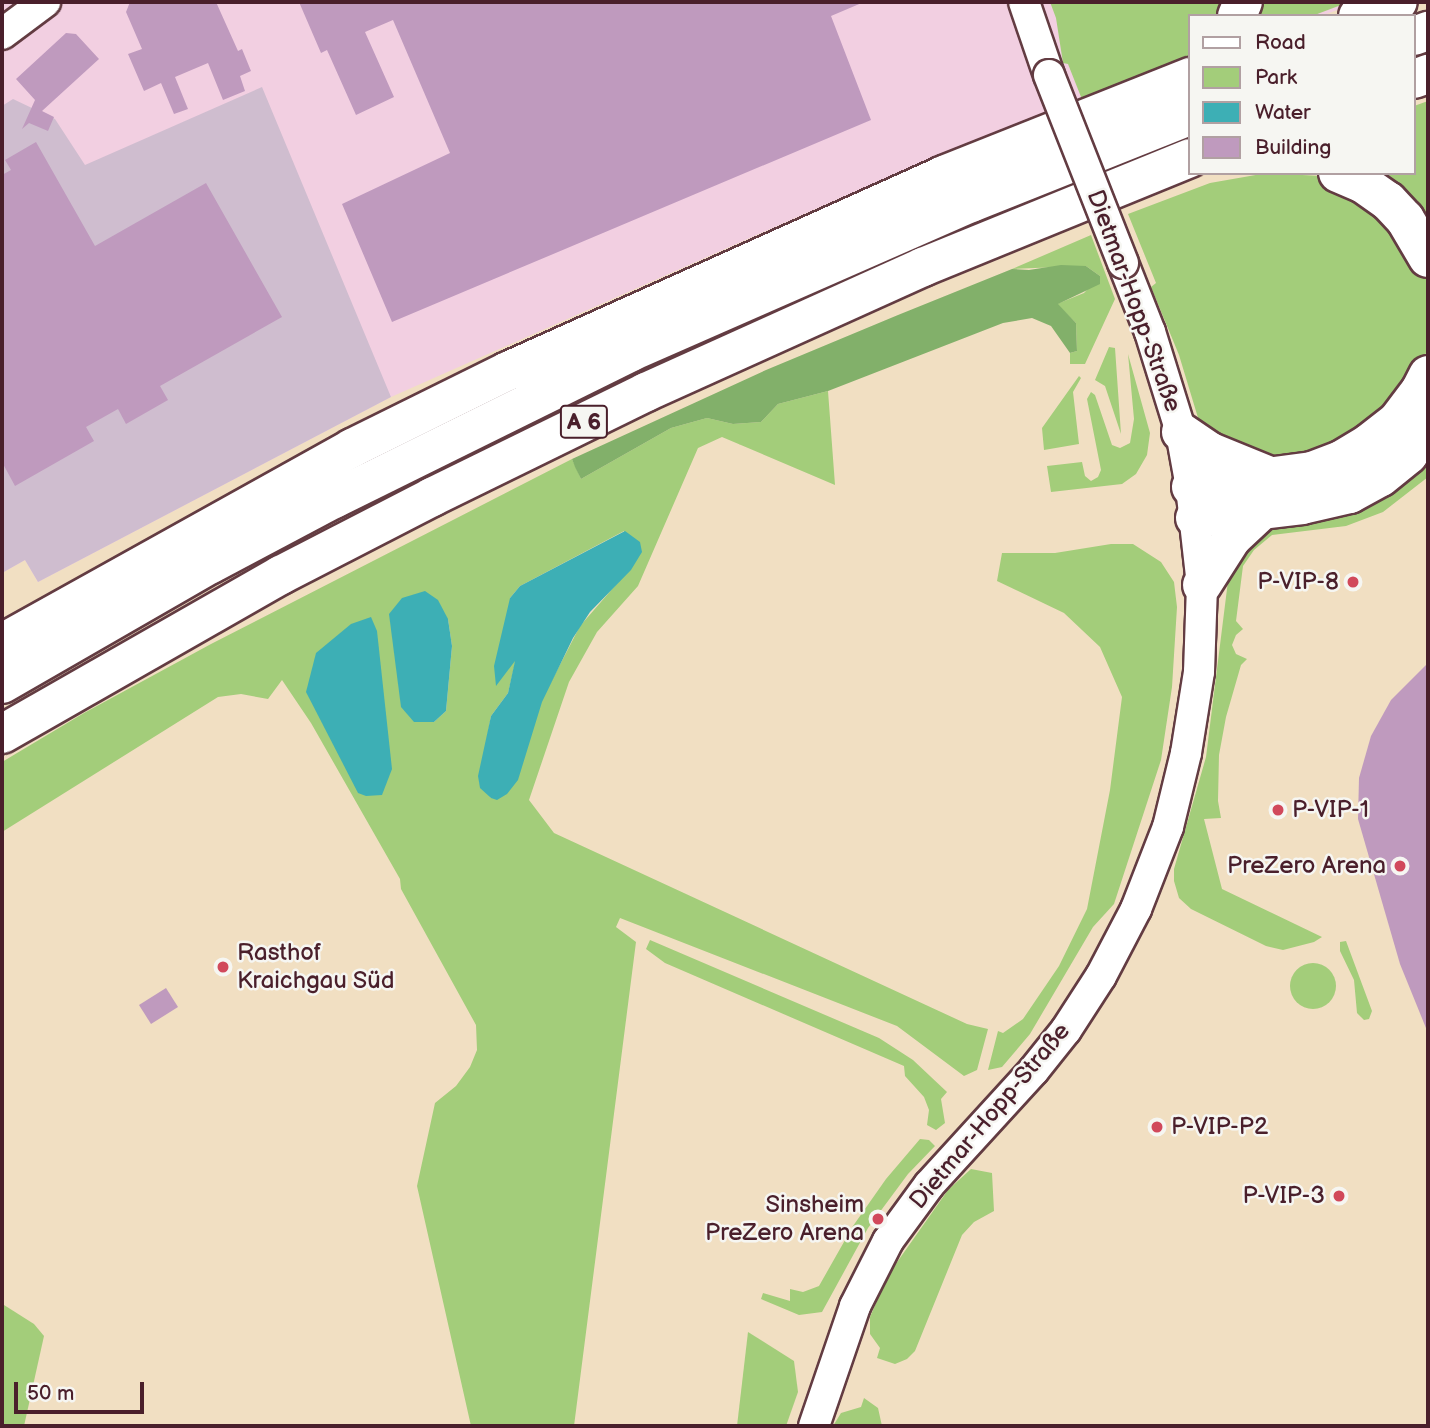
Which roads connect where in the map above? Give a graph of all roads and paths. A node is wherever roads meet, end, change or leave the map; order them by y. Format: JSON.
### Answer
{"nodes":[{"id":1,"x":46,"y":2,"type":"edge"},
{"id":2,"x":1024,"y":2,"type":"edge"},
{"id":3,"x":1398,"y":2,"type":"edge"},
{"id":4,"x":1364,"y":14,"type":"edge"},
{"id":5,"x":2,"y":34,"type":"edge"},
{"id":6,"x":1187,"y":86,"type":"edge"},
{"id":7,"x":1188,"y":159,"type":"edge"},
{"id":8,"x":1343,"y":175,"type":"edge"},
{"id":9,"x":1428,"y":258,"type":"edge"},
{"id":10,"x":1428,"y":375,"type":"edge"},
{"id":11,"x":1428,"y":428,"type":"edge"},
{"id":12,"x":1181,"y":432,"type":"junction"},
{"id":13,"x":1267,"y":493,"type":"junction"},
{"id":14,"x":1193,"y":502,"type":"junction"},
{"id":15,"x":187,"y":537,"type":"junction"},
{"id":16,"x":1202,"y":584,"type":"junction"},
{"id":17,"x":2,"y":624,"type":"edge"},
{"id":18,"x":2,"y":643,"type":"edge"},
{"id":19,"x":2,"y":684,"type":"edge"},
{"id":20,"x":2,"y":734,"type":"edge"},
{"id":21,"x":814,"y":1426,"type":"edge"}],
"edges":[{"from":1,"to":5,"type":"street"},
{"from":2,"to":12,"type":"street","name":"Dietmar-Hopp-Straße","bridge":true},
{"from":3,"to":4,"type":"highway"},
{"from":6,"to":15,"type":"highway"},
{"from":6,"to":19,"type":"highway","number":"A 6"},
{"from":7,"to":20,"type":"highway","number":"A 6"},
{"from":8,"to":9,"type":"highway"},
{"from":10,"to":13,"type":"highway"},
{"from":11,"to":13,"type":"highway"},
{"from":12,"to":13,"type":"highway"},
{"from":12,"to":14,"type":"street","name":"Dietmar-Hopp-Straße"},
{"from":13,"to":14,"type":"highway"},
{"from":13,"to":16,"type":"highway"},
{"from":14,"to":16,"type":"street","name":"Dietmar-Hopp-Straße"},
{"from":15,"to":17,"type":"highway"},
{"from":15,"to":18,"type":"highway"},
{"from":16,"to":21,"type":"street","name":"Dietmar-Hopp-Straße"}]}
